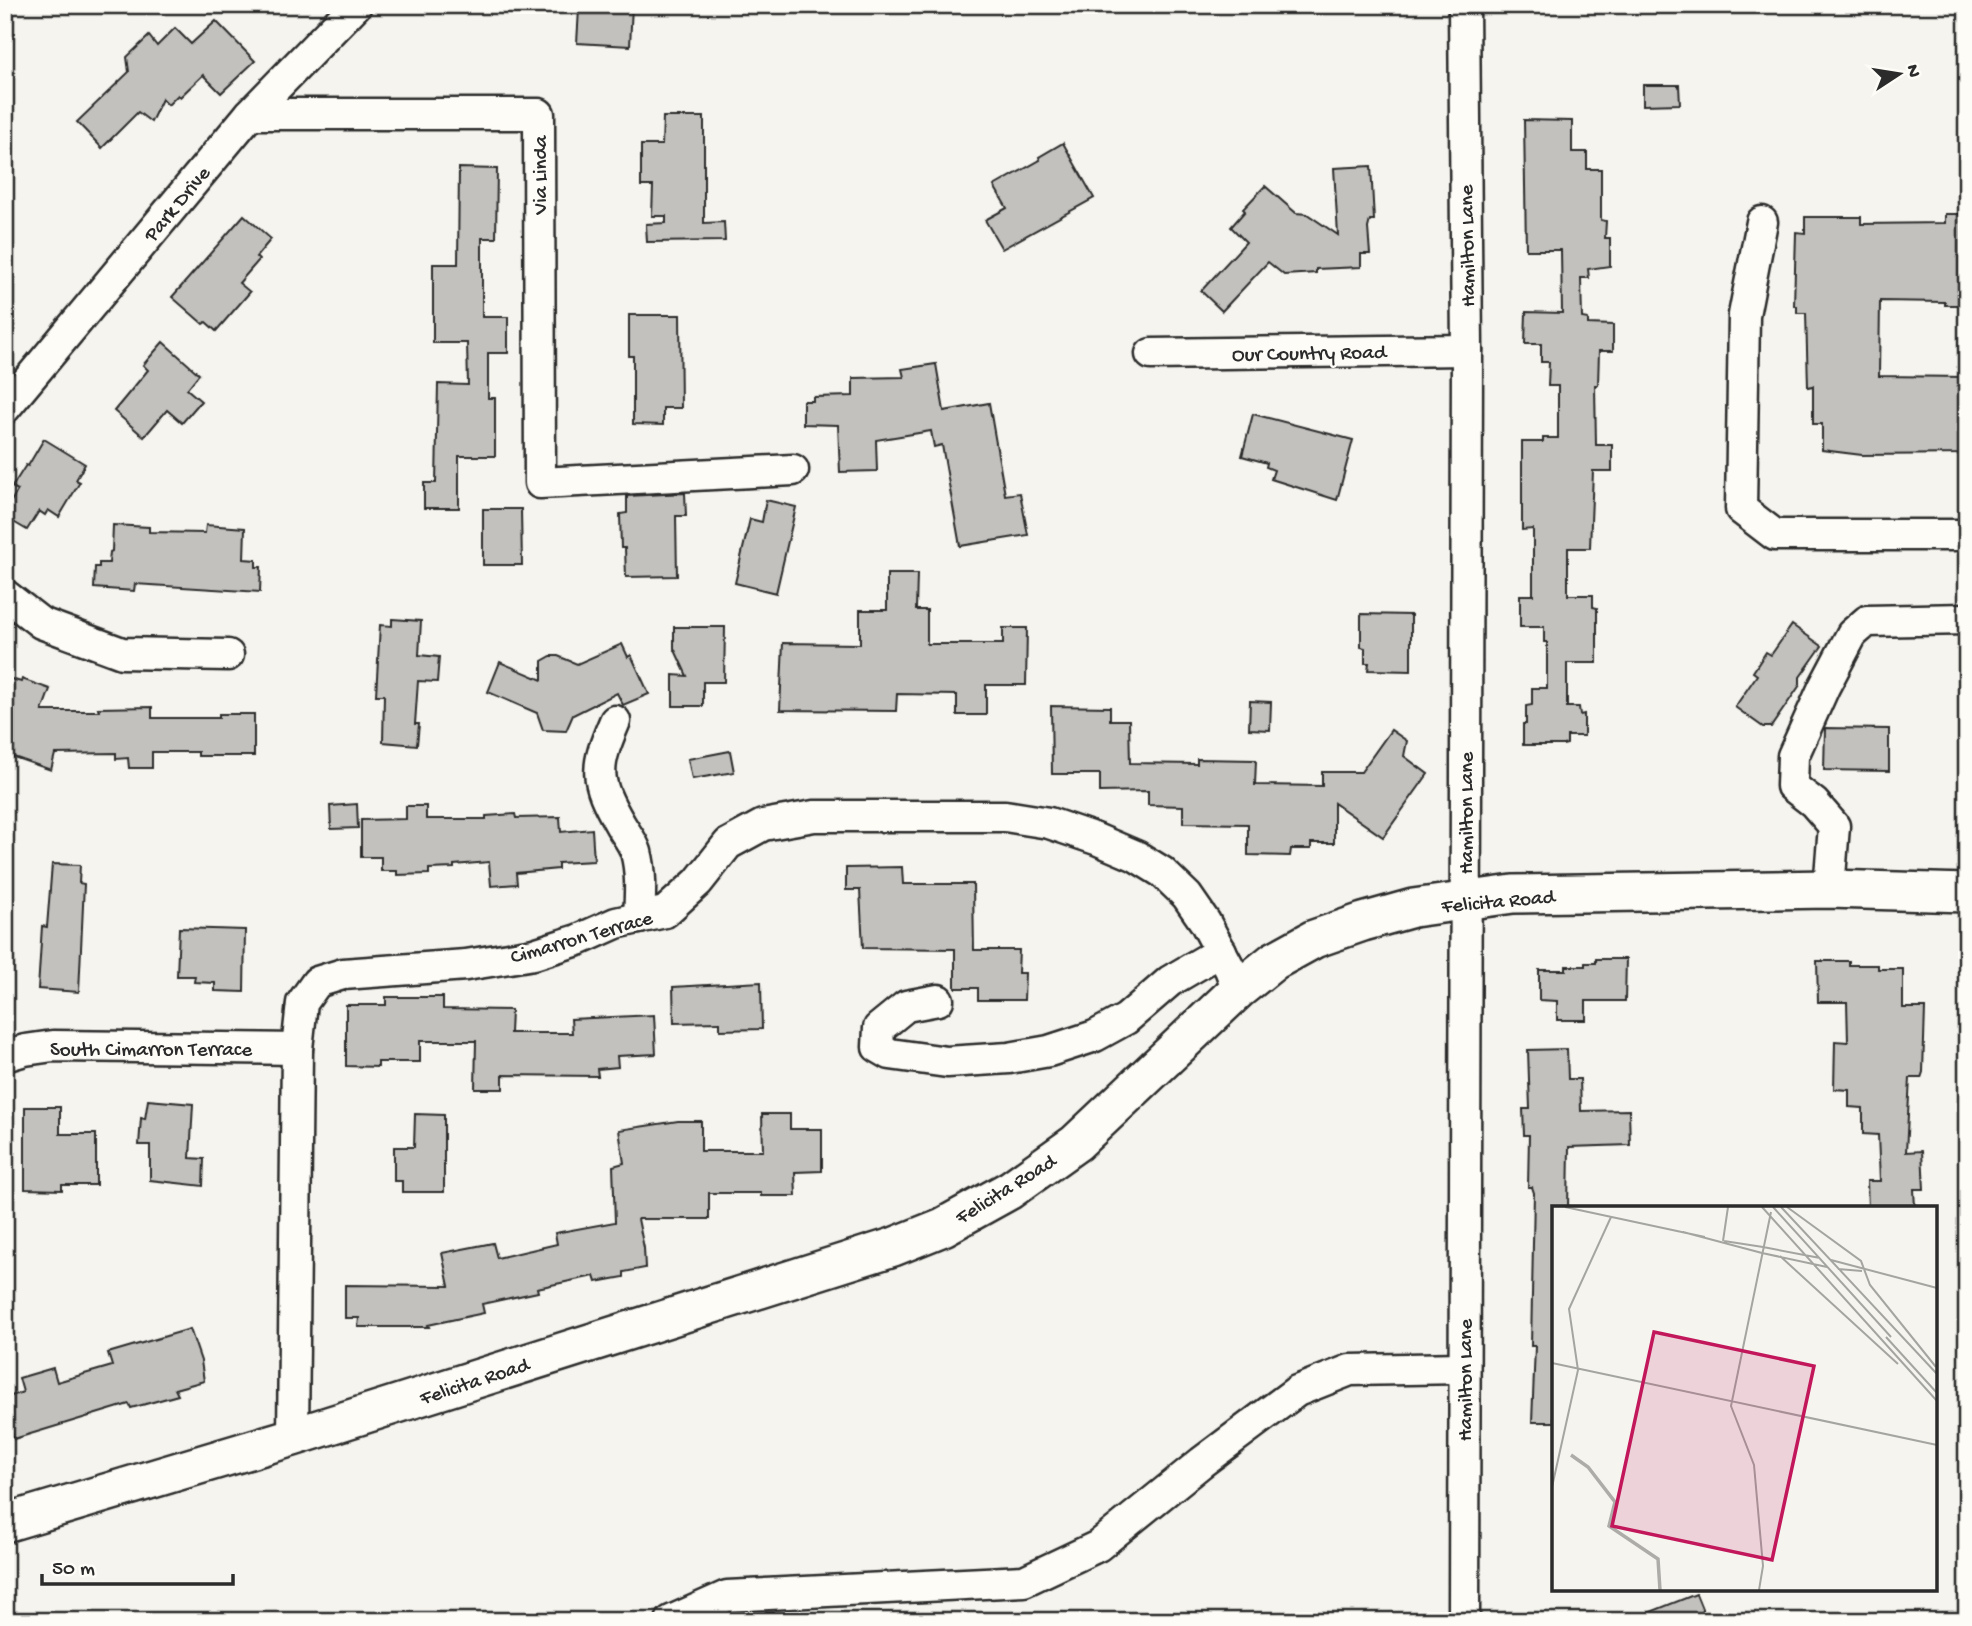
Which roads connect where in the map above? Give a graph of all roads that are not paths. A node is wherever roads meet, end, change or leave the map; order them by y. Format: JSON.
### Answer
{"nodes":[{"id":1,"x":356,"y":5,"type":"edge"},
{"id":2,"x":1464,"y":5,"type":"edge"},
{"id":3,"x":250,"y":114,"type":"junction"},
{"id":4,"x":1762,"y":222,"type":"dead end"},
{"id":5,"x":1467,"y":350,"type":"junction"},
{"id":6,"x":1151,"y":354,"type":"dead end"},
{"id":7,"x":5,"y":408,"type":"edge"},
{"id":8,"x":793,"y":470,"type":"dead end"},
{"id":9,"x":1967,"y":535,"type":"edge"},
{"id":10,"x":5,"y":594,"type":"edge"},
{"id":11,"x":1967,"y":620,"type":"edge"},
{"id":12,"x":228,"y":656,"type":"dead end"},
{"id":13,"x":615,"y":721,"type":"dead end"},
{"id":14,"x":1829,"y":889,"type":"junction"},
{"id":15,"x":1967,"y":893,"type":"edge"},
{"id":16,"x":1465,"y":900,"type":"junction"},
{"id":17,"x":639,"y":918,"type":"junction"},
{"id":18,"x":1220,"y":951,"type":"junction"},
{"id":19,"x":1238,"y":990,"type":"junction"},
{"id":20,"x":938,"y":1000,"type":"dead end"},
{"id":21,"x":297,"y":1049,"type":"junction"},
{"id":22,"x":5,"y":1056,"type":"edge"},
{"id":23,"x":1464,"y":1368,"type":"junction"},
{"id":24,"x":293,"y":1437,"type":"junction"},
{"id":25,"x":5,"y":1523,"type":"edge"},
{"id":26,"x":671,"y":1621,"type":"edge"},
{"id":27,"x":1464,"y":1621,"type":"edge"}],
"edges":[{"from":1,"to":3,"type":"street","name":"Park Drive"},
{"from":2,"to":5,"type":"street","name":"Hamilton Lane"},
{"from":3,"to":7,"type":"street","name":"Park Drive"},
{"from":3,"to":8,"type":"street","name":"Via Linda"},
{"from":4,"to":9,"type":"street"},
{"from":5,"to":6,"type":"street","name":"Our Country Road"},
{"from":5,"to":16,"type":"street","name":"Hamilton Lane"},
{"from":10,"to":12,"type":"street"},
{"from":11,"to":14,"type":"street"},
{"from":13,"to":17,"type":"street"},
{"from":14,"to":15,"type":"main road","name":"Felicita Road"},
{"from":14,"to":16,"type":"main road","name":"Felicita Road"},
{"from":16,"to":19,"type":"main road","name":"Felicita Road"},
{"from":16,"to":23,"type":"street","name":"Hamilton Lane"},
{"from":17,"to":18,"type":"street","name":"Cimarron Terrace"},
{"from":17,"to":21,"type":"street","name":"Cimarron Terrace"},
{"from":18,"to":19,"type":"street","name":"Cimarron Terrace"},
{"from":18,"to":20,"type":"street"},
{"from":19,"to":24,"type":"main road","name":"Felicita Road"},
{"from":21,"to":22,"type":"street","name":"South Cimarron Terrace"},
{"from":21,"to":24,"type":"street","name":"Cimarron Terrace"},
{"from":23,"to":26,"type":"street"},
{"from":23,"to":27,"type":"street","name":"Hamilton Lane"},
{"from":24,"to":25,"type":"main road","name":"Felicita Road"}]}
